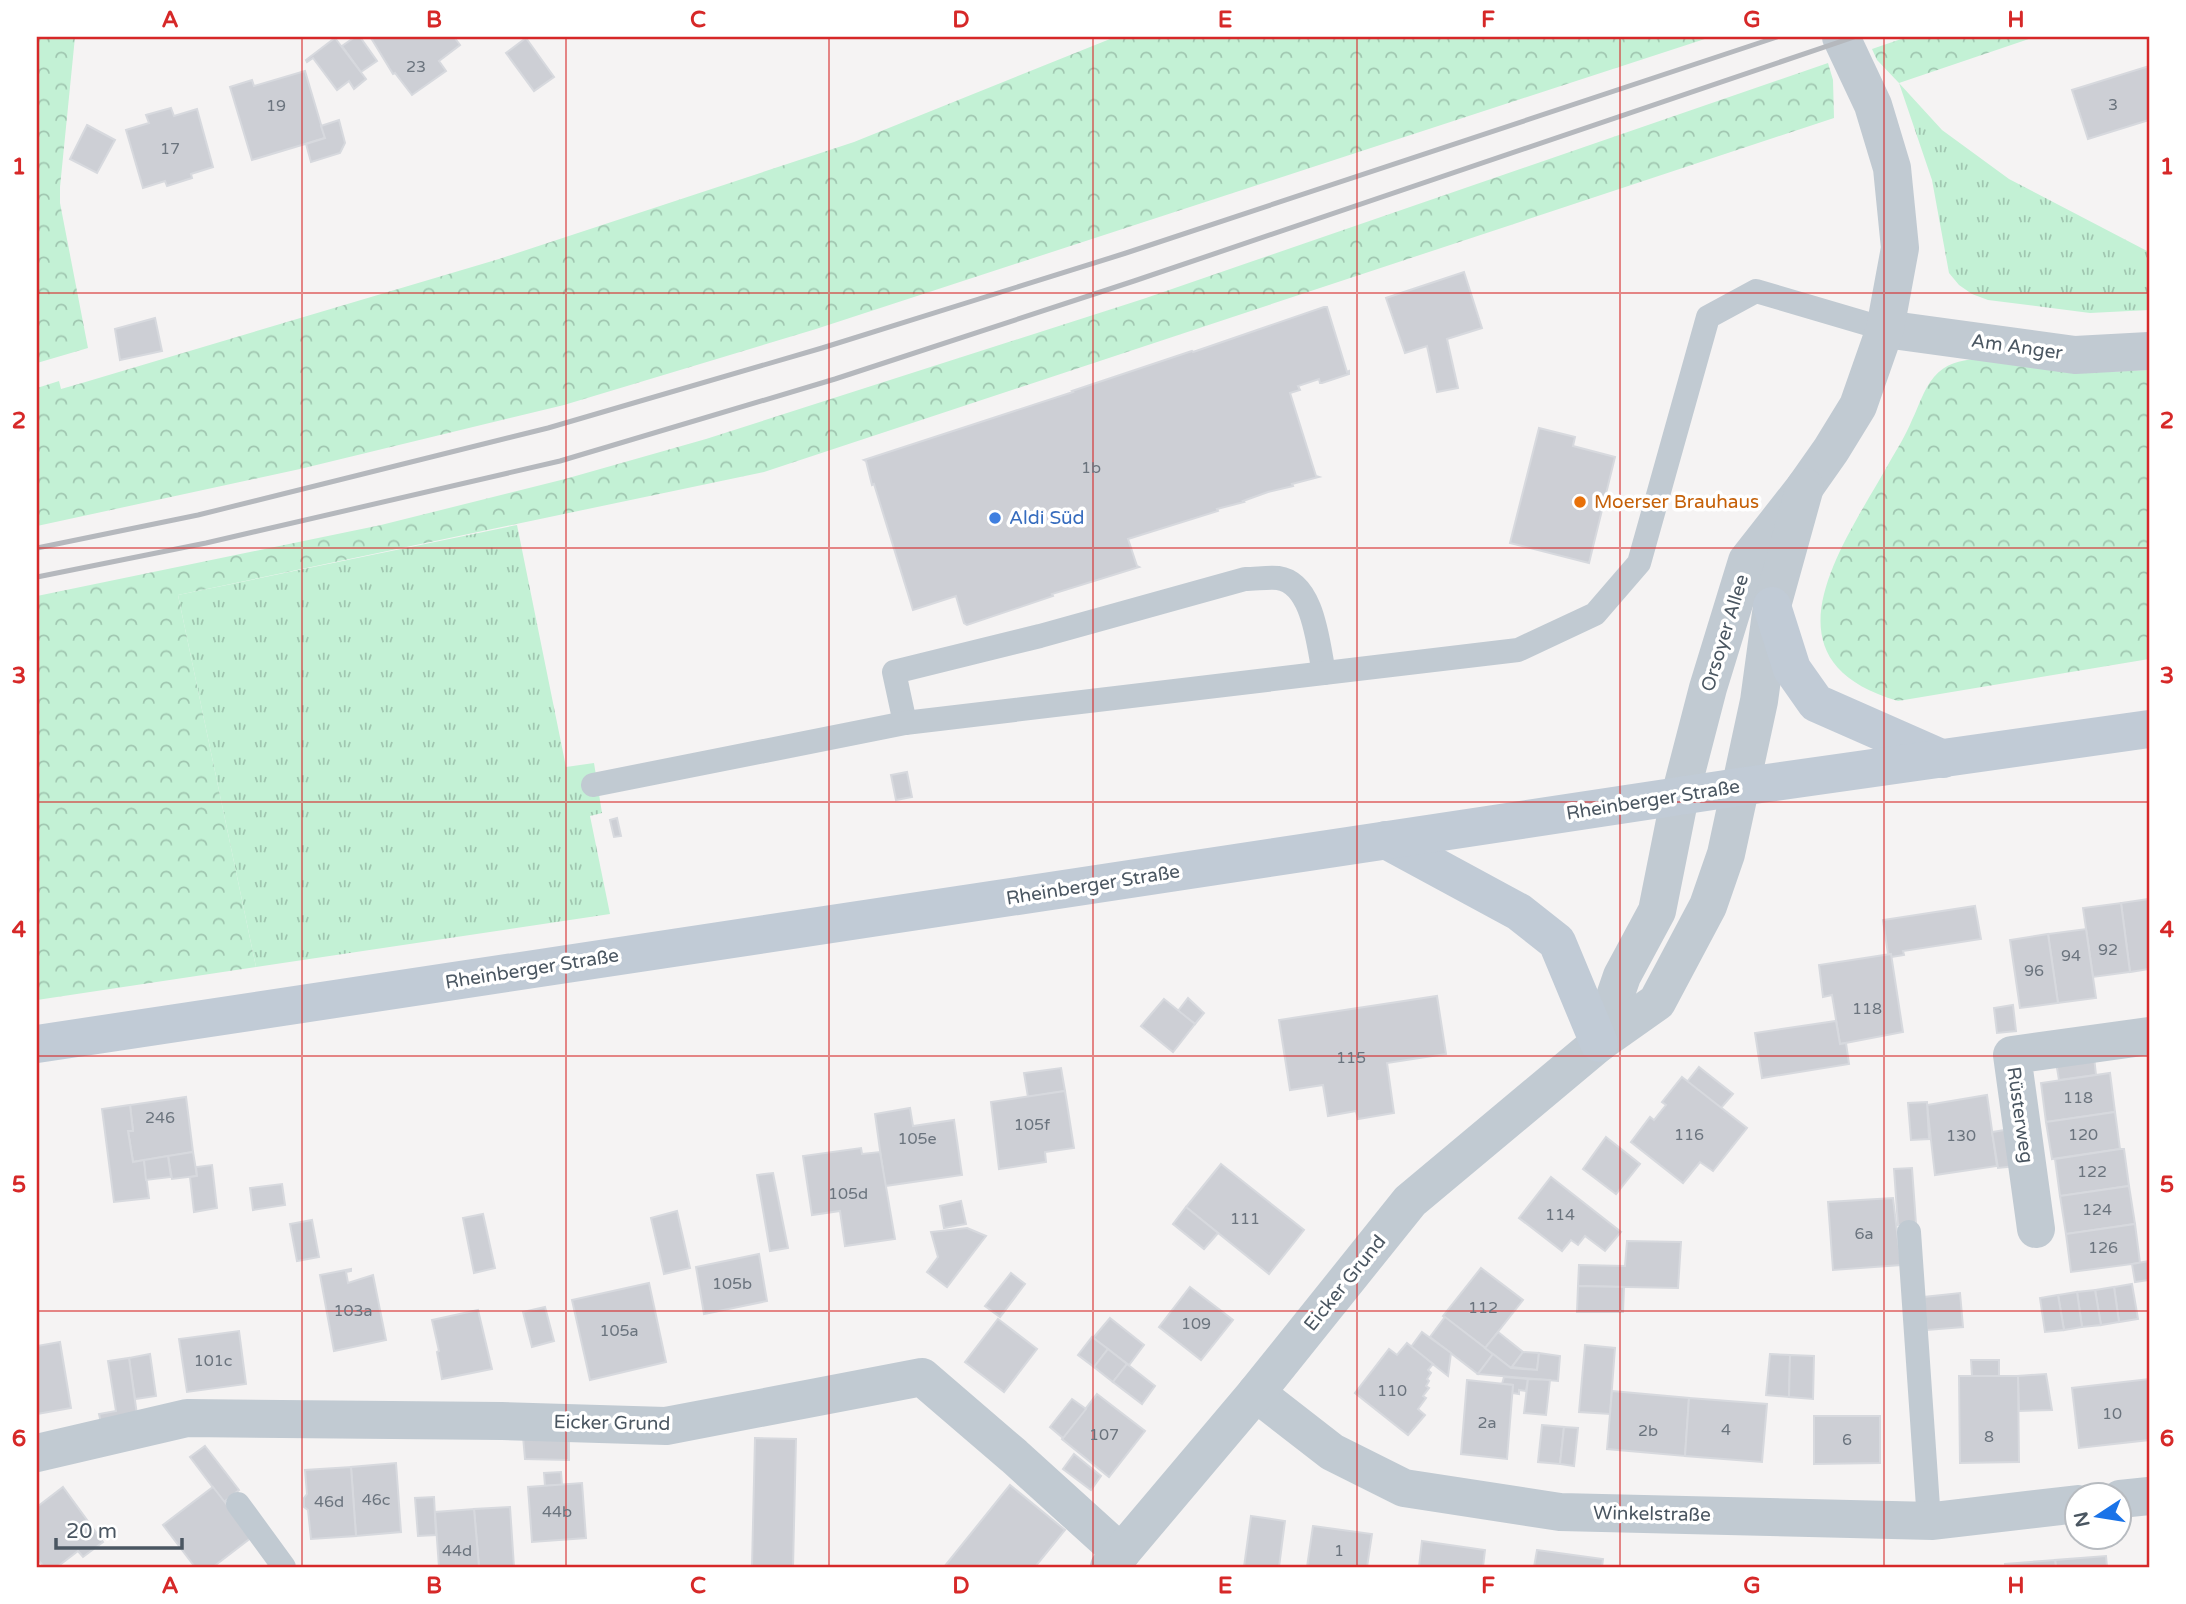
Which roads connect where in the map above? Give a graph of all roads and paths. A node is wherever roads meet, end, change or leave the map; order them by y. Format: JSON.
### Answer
{"nodes":[{"id":1,"x":1841,"y":37,"type":"edge"},
{"id":2,"x":1885,"y":329,"type":"junction"},
{"id":3,"x":2149,"y":351,"type":"edge"},
{"id":4,"x":1805,"y":487,"type":"junction"},
{"id":5,"x":1772,"y":606,"type":"junction"},
{"id":6,"x":1324,"y":673,"type":"junction"},
{"id":7,"x":905,"y":723,"type":"junction"},
{"id":8,"x":2149,"y":729,"type":"edge"},
{"id":9,"x":1943,"y":759,"type":"junction"},
{"id":10,"x":593,"y":785,"type":"dead end"},
{"id":11,"x":1739,"y":787,"type":"junction"},
{"id":12,"x":1680,"y":796,"type":"junction"},
{"id":13,"x":1386,"y":840,"type":"junction"},
{"id":14,"x":2149,"y":1036,"type":"edge"},
{"id":15,"x":1599,"y":1043,"type":"junction"},
{"id":16,"x":37,"y":1044,"type":"edge"},
{"id":17,"x":2036,"y":1229,"type":"dead end"},
{"id":18,"x":1909,"y":1232,"type":"dead end"},
{"id":19,"x":1256,"y":1393,"type":"junction"},
{"id":20,"x":37,"y":1453,"type":"edge"},
{"id":21,"x":239,"y":1504,"type":"dead end"},
{"id":22,"x":2064,"y":1505,"type":"edge"},
{"id":23,"x":1929,"y":1521,"type":"junction"},
{"id":24,"x":1115,"y":1560,"type":"edge"},
{"id":25,"x":281,"y":1566,"type":"edge"}],
"edges":[{"from":1,"to":2,"type":"street","name":"Orsoyer Allee"},
{"from":2,"to":3,"type":"street","name":"Am Anger"},
{"from":2,"to":4,"type":"street","name":"Orsoyer Allee"},
{"from":2,"to":6,"type":"lane"},
{"from":4,"to":5,"type":"street","name":"Orsoyer Allee"},
{"from":4,"to":12,"type":"street","name":"Orsoyer Allee"},
{"from":5,"to":9,"type":"main road"},
{"from":5,"to":11,"type":"street","name":"Orsoyer Allee"},
{"from":6,"to":7,"type":"lane"},
{"from":6,"to":7,"type":"lane"},
{"from":7,"to":10,"type":"lane"},
{"from":8,"to":9,"type":"main road","name":"Rheinberger Straße"},
{"from":9,"to":11,"type":"main road","name":"Rheinberger Straße"},
{"from":11,"to":12,"type":"main road","name":"Rheinberger Straße"},
{"from":11,"to":15,"type":"street","name":"Eicker Grund"},
{"from":12,"to":13,"type":"main road","name":"Rheinberger Straße"},
{"from":12,"to":15,"type":"street"},
{"from":13,"to":15,"type":"main road"},
{"from":13,"to":16,"type":"main road","name":"Rheinberger Straße"},
{"from":14,"to":17,"type":"street","name":"Rüsterweg"},
{"from":15,"to":19,"type":"street","name":"Eicker Grund"},
{"from":18,"to":23,"type":"lane"},
{"from":19,"to":23,"type":"street","name":"Winkelstraße"},
{"from":19,"to":24,"type":"street","name":"Eicker Grund"},
{"from":20,"to":24,"type":"street","name":"Eicker Grund"},
{"from":21,"to":25,"type":"lane"},
{"from":22,"to":23,"type":"street","name":"Winkelstraße"}]}
